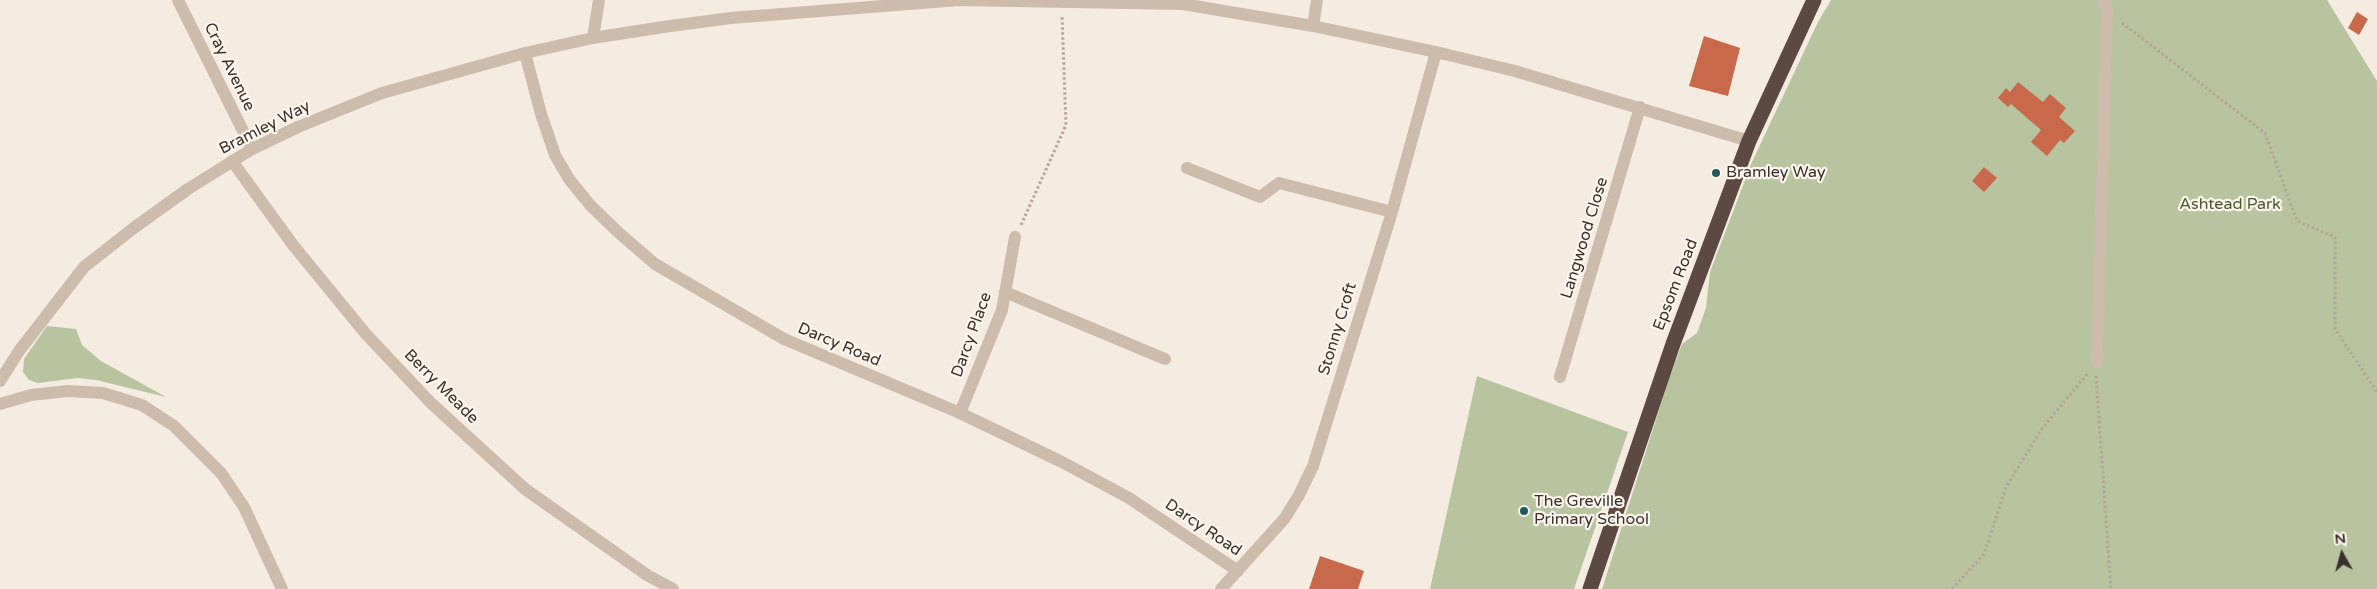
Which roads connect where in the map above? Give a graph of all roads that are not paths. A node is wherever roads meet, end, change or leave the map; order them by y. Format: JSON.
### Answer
{"nodes":[{"id":1,"x":178,"y":0,"type":"edge"},
{"id":2,"x":599,"y":0,"type":"edge"},
{"id":3,"x":1062,"y":0,"type":"edge"},
{"id":4,"x":1317,"y":0,"type":"edge"},
{"id":5,"x":1814,"y":0,"type":"edge"},
{"id":6,"x":875,"y":4,"type":"edge"},
{"id":7,"x":2106,"y":6,"type":"edge"},
{"id":8,"x":1313,"y":26,"type":"junction"},
{"id":9,"x":593,"y":38,"type":"junction"},
{"id":10,"x":1436,"y":52,"type":"junction"},
{"id":11,"x":525,"y":53,"type":"junction"},
{"id":12,"x":1640,"y":107,"type":"junction"},
{"id":13,"x":1749,"y":141,"type":"junction"},
{"id":14,"x":252,"y":149,"type":"junction"},
{"id":15,"x":232,"y":161,"type":"junction"},
{"id":16,"x":1187,"y":168,"type":"dead end"},
{"id":17,"x":1392,"y":212,"type":"junction"},
{"id":18,"x":1015,"y":238,"type":"road end"},
{"id":19,"x":1005,"y":292,"type":"junction"},
{"id":20,"x":1165,"y":359,"type":"dead end"},
{"id":21,"x":2096,"y":363,"type":"road end"},
{"id":22,"x":1560,"y":377,"type":"dead end"},
{"id":23,"x":0,"y":381,"type":"edge"},
{"id":24,"x":0,"y":404,"type":"edge"},
{"id":25,"x":960,"y":413,"type":"junction"},
{"id":26,"x":1238,"y":571,"type":"junction"},
{"id":27,"x":282,"y":589,"type":"edge"},
{"id":28,"x":673,"y":589,"type":"edge"},
{"id":29,"x":1221,"y":589,"type":"edge"},
{"id":30,"x":1590,"y":589,"type":"edge"}],
"edges":[{"from":1,"to":14,"type":"street","name":"Cray Avenue"},
{"from":2,"to":9,"type":"street"},
{"from":3,"to":6,"type":"street","name":"Bramley Way"},
{"from":3,"to":8,"type":"street","name":"Bramley Way"},
{"from":4,"to":8,"type":"street"},
{"from":5,"to":13,"type":"highway","name":"Epsom Road"},
{"from":6,"to":9,"type":"street","name":"Bramley Way"},
{"from":7,"to":21,"type":"street"},
{"from":8,"to":10,"type":"street","name":"Bramley Way"},
{"from":9,"to":11,"type":"street","name":"Bramley Way"},
{"from":10,"to":12,"type":"street","name":"Bramley Way"},
{"from":10,"to":17,"type":"street","name":"Stonny Croft"},
{"from":11,"to":14,"type":"street","name":"Bramley Way"},
{"from":11,"to":25,"type":"street","name":"Darcy Road"},
{"from":12,"to":13,"type":"street","name":"Bramley Way"},
{"from":12,"to":22,"type":"street","name":"Langwood Close"},
{"from":13,"to":30,"type":"highway","name":"Epsom Road"},
{"from":14,"to":15,"type":"street","name":"Bramley Way"},
{"from":15,"to":23,"type":"street","name":"Bramley Way"},
{"from":15,"to":28,"type":"street","name":"Berry Meade"},
{"from":16,"to":17,"type":"street"},
{"from":17,"to":26,"type":"street","name":"Stonny Croft"},
{"from":18,"to":19,"type":"street","name":"Darcy Place"},
{"from":19,"to":20,"type":"street"},
{"from":19,"to":25,"type":"street","name":"Darcy Place"},
{"from":24,"to":27,"type":"street"},
{"from":25,"to":26,"type":"street","name":"Darcy Road"},
{"from":26,"to":29,"type":"street","name":"Stonny Croft"}]}
